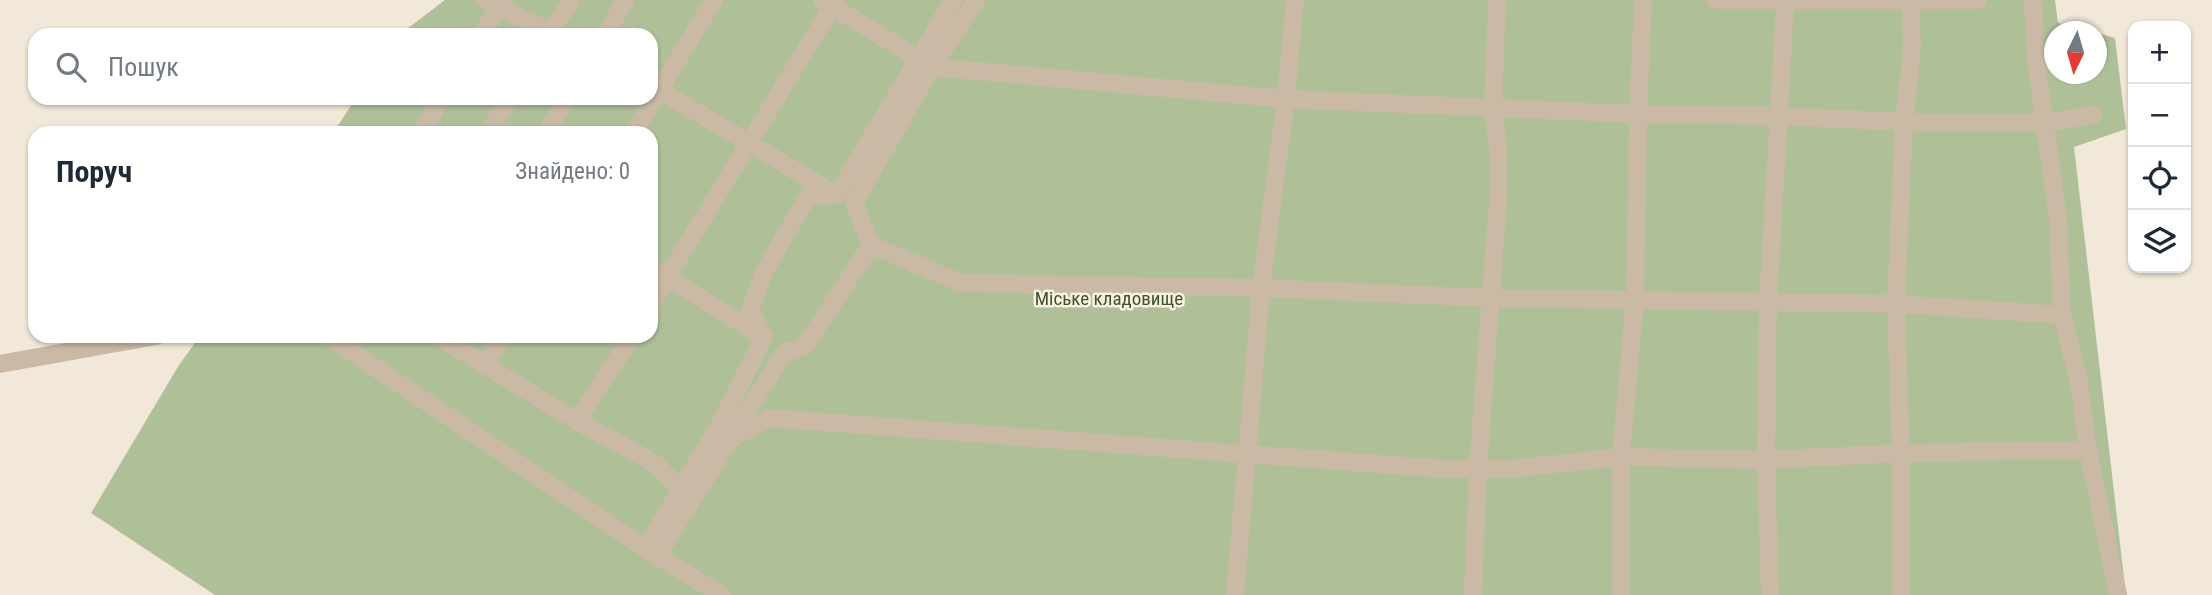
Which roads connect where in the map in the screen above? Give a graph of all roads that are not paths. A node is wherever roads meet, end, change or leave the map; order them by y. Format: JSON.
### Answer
{"nodes":[{"id":1,"x":570,"y":0,"type":"edge"},
{"id":2,"x":625,"y":0,"type":"edge"},
{"id":3,"x":714,"y":0,"type":"edge"},
{"id":4,"x":953,"y":0,"type":"edge"},
{"id":5,"x":976,"y":0,"type":"edge"},
{"id":6,"x":1295,"y":0,"type":"edge"},
{"id":7,"x":1497,"y":0,"type":"edge"},
{"id":8,"x":1643,"y":0,"type":"edge"},
{"id":9,"x":1716,"y":0,"type":"edge"},
{"id":10,"x":1782,"y":0,"type":"edge"},
{"id":11,"x":1978,"y":0,"type":"edge"},
{"id":12,"x":2033,"y":0,"type":"edge"},
{"id":13,"x":1911,"y":1,"type":"edge"},
{"id":14,"x":830,"y":2,"type":"edge"},
{"id":15,"x":495,"y":3,"type":"edge"},
{"id":16,"x":484,"y":28,"type":"edge"},
{"id":17,"x":544,"y":28,"type":"edge"},
{"id":18,"x":556,"y":28,"type":"edge"},
{"id":19,"x":610,"y":28,"type":"edge"},
{"id":20,"x":917,"y":56,"type":"junction"},
{"id":21,"x":932,"y":67,"type":"junction"},
{"id":22,"x":658,"y":83,"type":"edge"},
{"id":23,"x":658,"y":89,"type":"edge"},
{"id":24,"x":1286,"y":99,"type":"junction"},
{"id":25,"x":438,"y":105,"type":"edge"},
{"id":26,"x":506,"y":105,"type":"edge"},
{"id":27,"x":564,"y":105,"type":"edge"},
{"id":28,"x":646,"y":105,"type":"edge"},
{"id":29,"x":1493,"y":108,"type":"junction"},
{"id":30,"x":1638,"y":114,"type":"junction"},
{"id":31,"x":2093,"y":115,"type":"dead end"},
{"id":32,"x":1778,"y":117,"type":"junction"},
{"id":33,"x":1903,"y":122,"type":"junction"},
{"id":34,"x":2046,"y":123,"type":"junction"},
{"id":35,"x":425,"y":126,"type":"edge"},
{"id":36,"x":492,"y":126,"type":"edge"},
{"id":37,"x":551,"y":126,"type":"edge"},
{"id":38,"x":636,"y":126,"type":"edge"},
{"id":39,"x":749,"y":143,"type":"junction"},
{"id":40,"x":836,"y":195,"type":"junction"},
{"id":41,"x":854,"y":203,"type":"junction"},
{"id":42,"x":870,"y":245,"type":"junction"},
{"id":43,"x":658,"y":271,"type":"edge"},
{"id":44,"x":668,"y":276,"type":"junction"},
{"id":45,"x":1261,"y":288,"type":"junction"},
{"id":46,"x":658,"y":292,"type":"edge"},
{"id":47,"x":1491,"y":298,"type":"junction"},
{"id":48,"x":1635,"y":300,"type":"junction"},
{"id":49,"x":1768,"y":302,"type":"junction"},
{"id":50,"x":1896,"y":304,"type":"junction"},
{"id":51,"x":2062,"y":315,"type":"junction"},
{"id":52,"x":764,"y":337,"type":"junction"},
{"id":53,"x":117,"y":343,"type":"edge"},
{"id":54,"x":338,"y":343,"type":"edge"},
{"id":55,"x":448,"y":343,"type":"edge"},
{"id":56,"x":499,"y":343,"type":"edge"},
{"id":57,"x":623,"y":343,"type":"edge"},
{"id":58,"x":784,"y":353,"type":"junction"},
{"id":59,"x":0,"y":364,"type":"edge"},
{"id":60,"x":484,"y":366,"type":"junction"},
{"id":61,"x":577,"y":421,"type":"junction"},
{"id":62,"x":724,"y":433,"type":"junction"},
{"id":63,"x":2088,"y":450,"type":"junction"},
{"id":64,"x":1248,"y":453,"type":"junction"},
{"id":65,"x":1901,"y":453,"type":"junction"},
{"id":66,"x":1621,"y":457,"type":"junction"},
{"id":67,"x":1766,"y":460,"type":"junction"},
{"id":68,"x":1478,"y":468,"type":"junction"},
{"id":69,"x":681,"y":490,"type":"junction"},
{"id":70,"x":651,"y":552,"type":"junction"},
{"id":71,"x":722,"y":595,"type":"edge"},
{"id":72,"x":1235,"y":595,"type":"edge"},
{"id":73,"x":1473,"y":595,"type":"edge"},
{"id":74,"x":1621,"y":595,"type":"edge"},
{"id":75,"x":1770,"y":595,"type":"edge"},
{"id":76,"x":1900,"y":595,"type":"edge"},
{"id":77,"x":2118,"y":595,"type":"edge"}],
"edges":[{"from":1,"to":18,"type":"street"},
{"from":2,"to":19,"type":"street"},
{"from":3,"to":22,"type":"street"},
{"from":4,"to":20,"type":"street"},
{"from":5,"to":21,"type":"street"},
{"from":6,"to":24,"type":"street"},
{"from":7,"to":29,"type":"street"},
{"from":8,"to":30,"type":"street"},
{"from":9,"to":10,"type":"street"},
{"from":10,"to":13,"type":"street"},
{"from":10,"to":32,"type":"street"},
{"from":11,"to":13,"type":"street"},
{"from":12,"to":34,"type":"street"},
{"from":13,"to":33,"type":"street"},
{"from":14,"to":20,"type":"street"},
{"from":14,"to":39,"type":"street"},
{"from":15,"to":16,"type":"street"},
{"from":15,"to":17,"type":"street"},
{"from":20,"to":21,"type":"street"},
{"from":20,"to":40,"type":"street"},
{"from":21,"to":24,"type":"street"},
{"from":21,"to":41,"type":"street"},
{"from":23,"to":39,"type":"street"},
{"from":24,"to":29,"type":"street"},
{"from":24,"to":45,"type":"street"},
{"from":25,"to":35,"type":"street"},
{"from":26,"to":36,"type":"street"},
{"from":27,"to":37,"type":"street"},
{"from":28,"to":38,"type":"street"},
{"from":29,"to":30,"type":"street"},
{"from":29,"to":47,"type":"street"},
{"from":30,"to":32,"type":"street"},
{"from":30,"to":48,"type":"street"},
{"from":31,"to":34,"type":"street"},
{"from":32,"to":33,"type":"street"},
{"from":32,"to":49,"type":"street"},
{"from":33,"to":34,"type":"street"},
{"from":33,"to":50,"type":"street"},
{"from":34,"to":51,"type":"street"},
{"from":39,"to":40,"type":"street"},
{"from":39,"to":44,"type":"street"},
{"from":40,"to":41,"type":"street"},
{"from":40,"to":52,"type":"street"},
{"from":41,"to":42,"type":"street"},
{"from":42,"to":45,"type":"street"},
{"from":42,"to":58,"type":"street"},
{"from":43,"to":44,"type":"street"},
{"from":44,"to":46,"type":"street"},
{"from":44,"to":52,"type":"street"},
{"from":45,"to":47,"type":"street"},
{"from":45,"to":64,"type":"street"},
{"from":47,"to":48,"type":"street"},
{"from":47,"to":68,"type":"street"},
{"from":48,"to":49,"type":"street"},
{"from":48,"to":66,"type":"street"},
{"from":49,"to":50,"type":"street"},
{"from":49,"to":67,"type":"street"},
{"from":50,"to":51,"type":"street"},
{"from":50,"to":65,"type":"street"},
{"from":51,"to":63,"type":"street"},
{"from":52,"to":58,"type":"street"},
{"from":52,"to":62,"type":"street"},
{"from":53,"to":59,"type":"street"},
{"from":54,"to":70,"type":"street"},
{"from":55,"to":60,"type":"street"},
{"from":56,"to":60,"type":"street"},
{"from":57,"to":61,"type":"street"},
{"from":58,"to":62,"type":"street"},
{"from":60,"to":61,"type":"street"},
{"from":61,"to":69,"type":"street"},
{"from":62,"to":64,"type":"street"},
{"from":62,"to":69,"type":"street"},
{"from":62,"to":70,"type":"street"},
{"from":63,"to":65,"type":"street"},
{"from":63,"to":77,"type":"street"},
{"from":64,"to":68,"type":"street"},
{"from":64,"to":72,"type":"street"},
{"from":65,"to":67,"type":"street"},
{"from":65,"to":76,"type":"street"},
{"from":66,"to":67,"type":"street"},
{"from":66,"to":68,"type":"street"},
{"from":66,"to":74,"type":"street"},
{"from":67,"to":75,"type":"street"},
{"from":68,"to":73,"type":"street"},
{"from":69,"to":70,"type":"street"},
{"from":70,"to":71,"type":"street"}]}
